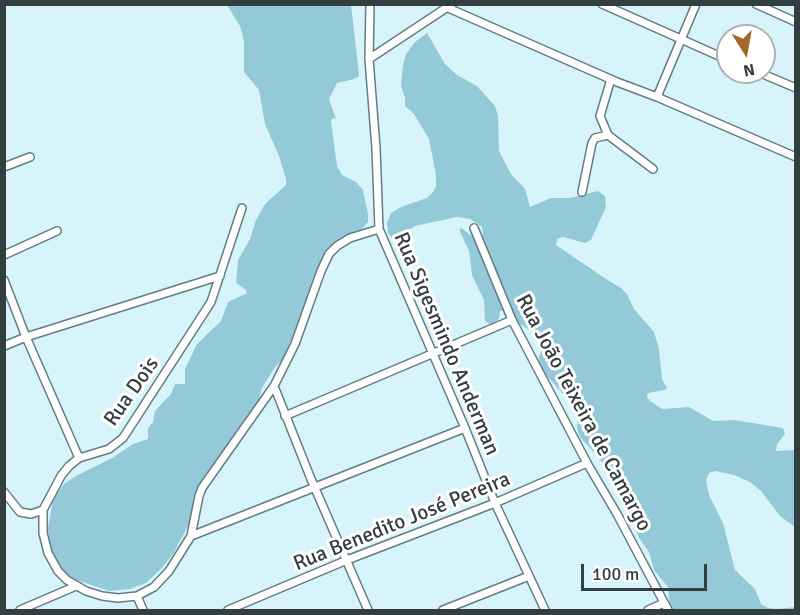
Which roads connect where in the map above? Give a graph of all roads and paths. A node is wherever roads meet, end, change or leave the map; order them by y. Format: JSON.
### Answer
{"nodes":[{"id":1,"x":370,"y":4,"type":"edge"},
{"id":2,"x":602,"y":4,"type":"edge"},
{"id":3,"x":696,"y":4,"type":"edge"},
{"id":4,"x":756,"y":4,"type":"edge"},
{"id":5,"x":449,"y":6,"type":"edge"},
{"id":6,"x":795,"y":22,"type":"edge"},
{"id":7,"x":681,"y":40,"type":"junction"},
{"id":8,"x":716,"y":55,"type":"edge"},
{"id":9,"x":369,"y":59,"type":"junction"},
{"id":10,"x":611,"y":80,"type":"junction"},
{"id":11,"x":776,"y":80,"type":"edge"},
{"id":12,"x":795,"y":88,"type":"edge"},
{"id":13,"x":657,"y":97,"type":"junction"},
{"id":14,"x":608,"y":135,"type":"junction"},
{"id":15,"x":30,"y":157,"type":"dead end"},
{"id":16,"x":795,"y":157,"type":"edge"},
{"id":17,"x":4,"y":167,"type":"edge"},
{"id":18,"x":653,"y":169,"type":"dead end"},
{"id":19,"x":582,"y":192,"type":"dead end"},
{"id":20,"x":242,"y":208,"type":"dead end"},
{"id":21,"x":474,"y":228,"type":"dead end"},
{"id":22,"x":379,"y":230,"type":"junction"},
{"id":23,"x":57,"y":231,"type":"dead end"},
{"id":24,"x":4,"y":255,"type":"edge"},
{"id":25,"x":220,"y":276,"type":"junction"},
{"id":26,"x":4,"y":280,"type":"edge"},
{"id":27,"x":512,"y":320,"type":"junction"},
{"id":28,"x":26,"y":337,"type":"junction"},
{"id":29,"x":4,"y":346,"type":"edge"},
{"id":30,"x":434,"y":353,"type":"junction"},
{"id":31,"x":273,"y":386,"type":"junction"},
{"id":32,"x":285,"y":416,"type":"junction"},
{"id":33,"x":465,"y":428,"type":"junction"},
{"id":34,"x":79,"y":458,"type":"junction"},
{"id":35,"x":587,"y":463,"type":"junction"},
{"id":36,"x":315,"y":487,"type":"junction"},
{"id":37,"x":4,"y":492,"type":"edge"},
{"id":38,"x":495,"y":503,"type":"junction"},
{"id":39,"x":43,"y":510,"type":"junction"},
{"id":40,"x":191,"y":536,"type":"junction"},
{"id":41,"x":347,"y":560,"type":"junction"},
{"id":42,"x":530,"y":576,"type":"junction"},
{"id":43,"x":76,"y":586,"type":"junction"},
{"id":44,"x":137,"y":596,"type":"junction"},
{"id":45,"x":664,"y":603,"type":"junction"},
{"id":46,"x":20,"y":610,"type":"edge"},
{"id":47,"x":143,"y":610,"type":"edge"},
{"id":48,"x":228,"y":610,"type":"edge"},
{"id":49,"x":368,"y":610,"type":"edge"},
{"id":50,"x":443,"y":610,"type":"edge"},
{"id":51,"x":545,"y":610,"type":"edge"},
{"id":52,"x":648,"y":610,"type":"edge"},
{"id":53,"x":668,"y":610,"type":"edge"}],
"edges":[{"from":1,"to":9,"type":"street","name":"Rua Sigesmindo Anderman"},
{"from":2,"to":7,"type":"street"},
{"from":3,"to":7,"type":"street"},
{"from":4,"to":6,"type":"street"},
{"from":5,"to":9,"type":"street"},
{"from":5,"to":10,"type":"street"},
{"from":7,"to":8,"type":"street"},
{"from":7,"to":13,"type":"street"},
{"from":9,"to":22,"type":"street","name":"Rua Sigesmindo Anderman"},
{"from":10,"to":13,"type":"street"},
{"from":10,"to":14,"type":"street"},
{"from":11,"to":12,"type":"street"},
{"from":13,"to":16,"type":"street"},
{"from":14,"to":18,"type":"street"},
{"from":14,"to":19,"type":"street"},
{"from":15,"to":17,"type":"street"},
{"from":20,"to":25,"type":"street","name":"Rua Dois"},
{"from":21,"to":27,"type":"street","name":"Rua João Teixeira de Camargo"},
{"from":22,"to":30,"type":"street","name":"Rua Sigesmindo Anderman"},
{"from":22,"to":31,"type":"street"},
{"from":23,"to":24,"type":"street"},
{"from":25,"to":28,"type":"street"},
{"from":25,"to":34,"type":"street","name":"Rua Dois"},
{"from":26,"to":28,"type":"street"},
{"from":27,"to":30,"type":"street"},
{"from":27,"to":35,"type":"street","name":"Rua João Teixeira de Camargo"},
{"from":28,"to":29,"type":"street"},
{"from":28,"to":34,"type":"street"},
{"from":30,"to":32,"type":"street"},
{"from":30,"to":33,"type":"street","name":"Rua Sigesmindo Anderman"},
{"from":31,"to":32,"type":"street"},
{"from":31,"to":40,"type":"street"},
{"from":32,"to":36,"type":"street"},
{"from":33,"to":36,"type":"street"},
{"from":33,"to":38,"type":"street","name":"Rua Sigesmindo Anderman"},
{"from":34,"to":39,"type":"street","name":"Rua Dois"},
{"from":35,"to":38,"type":"street","name":"Rua Benedito José Pereira"},
{"from":35,"to":45,"type":"street","name":"Rua João Teixeira de Camargo"},
{"from":36,"to":40,"type":"street"},
{"from":36,"to":41,"type":"street"},
{"from":37,"to":39,"type":"street"},
{"from":38,"to":41,"type":"street","name":"Rua Benedito José Pereira"},
{"from":38,"to":42,"type":"street","name":"Rua Sigesmindo Anderman"},
{"from":39,"to":43,"type":"street","name":"Rua Dois"},
{"from":40,"to":44,"type":"street"},
{"from":41,"to":48,"type":"street","name":"Rua Benedito José Pereira"},
{"from":41,"to":49,"type":"street"},
{"from":42,"to":50,"type":"street"},
{"from":42,"to":51,"type":"street","name":"Rua Sigesmindo Anderman"},
{"from":43,"to":44,"type":"street","name":"Rua Dois"},
{"from":43,"to":46,"type":"street"},
{"from":44,"to":47,"type":"street"},
{"from":45,"to":52,"type":"street"},
{"from":45,"to":53,"type":"street","name":"Rua João Teixeira de Camargo"}]}
